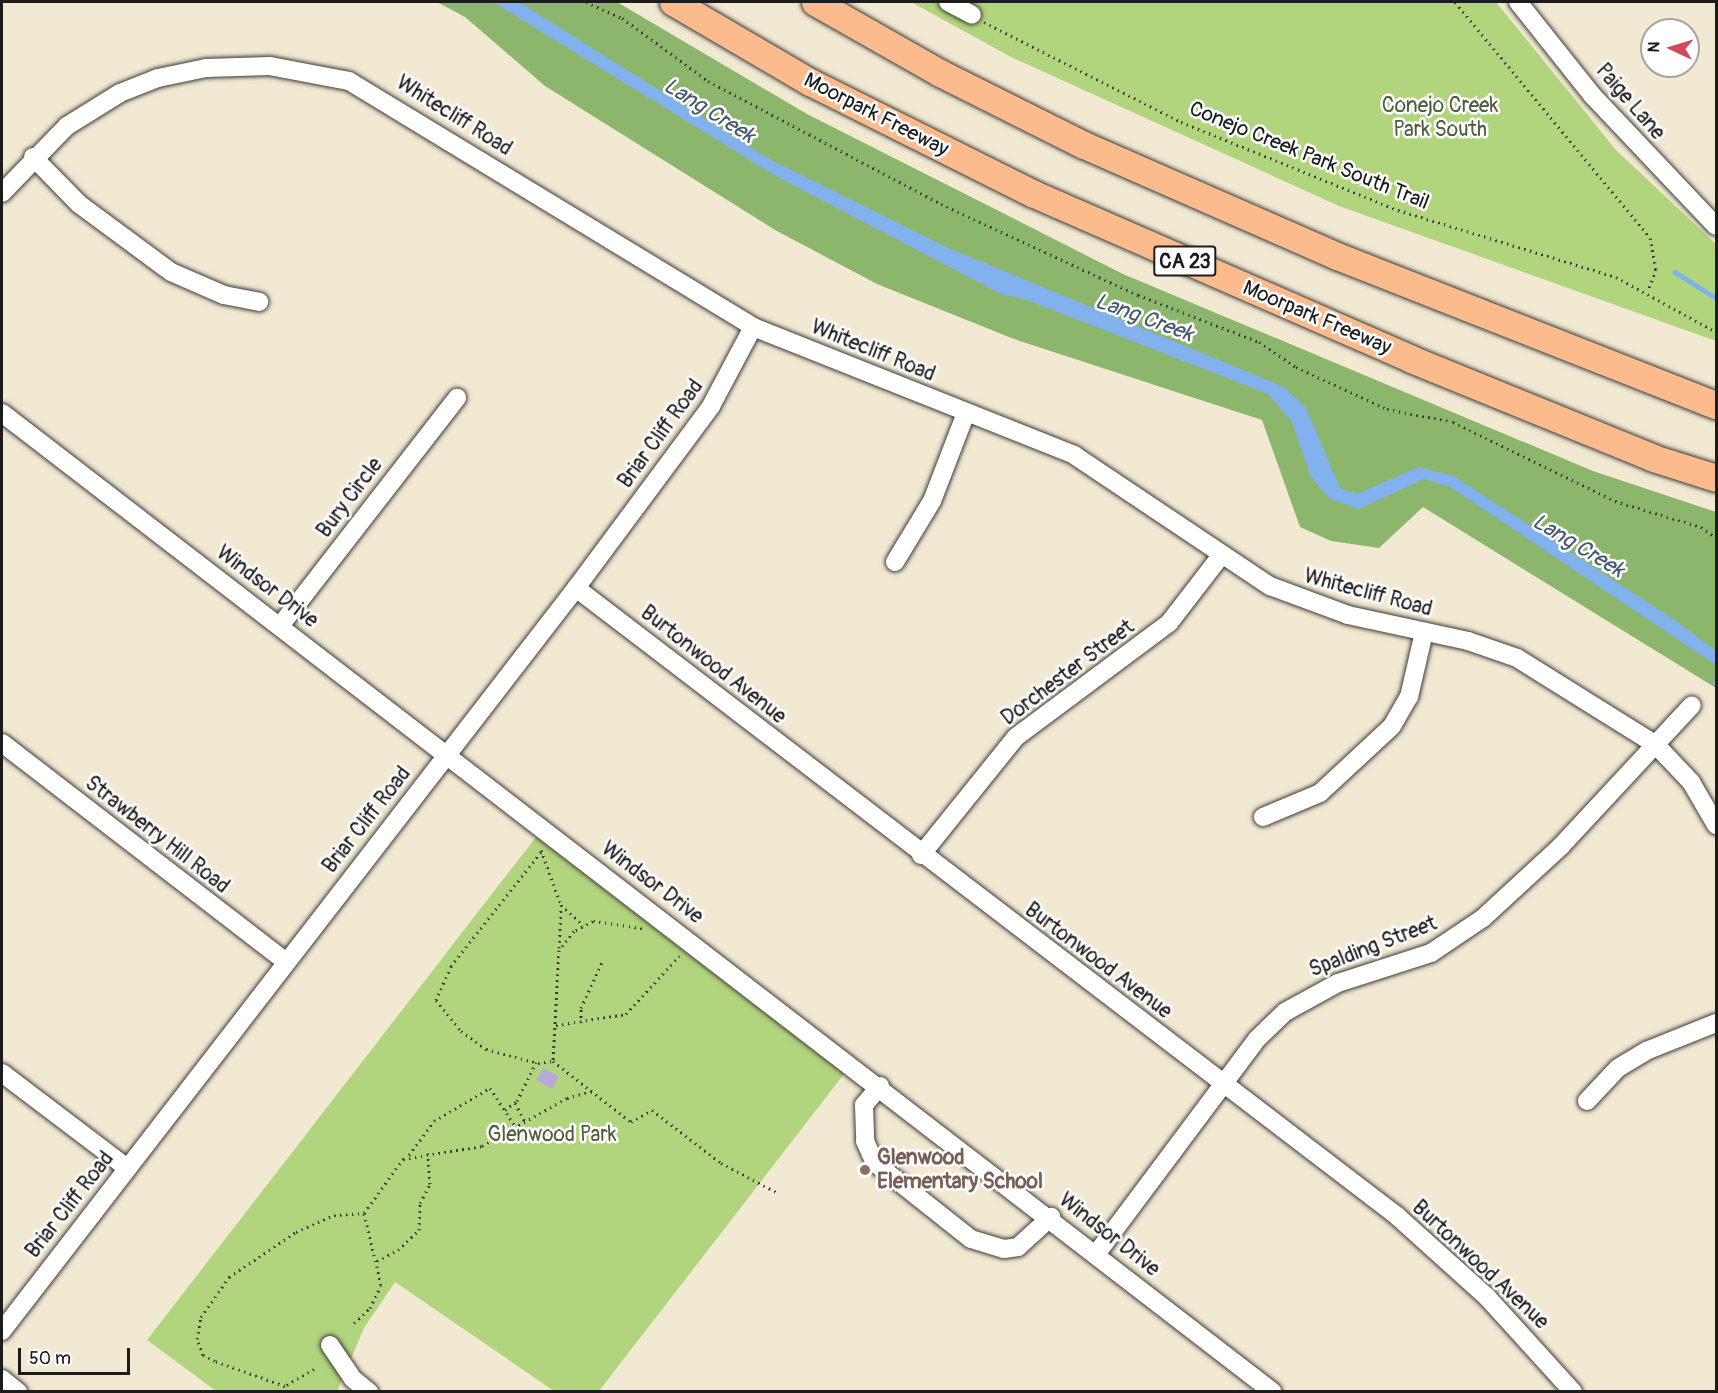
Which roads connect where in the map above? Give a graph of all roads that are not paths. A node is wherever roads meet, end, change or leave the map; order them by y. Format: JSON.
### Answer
{"nodes":[{"id":1,"x":673,"y":2,"type":"edge"},
{"id":2,"x":815,"y":2,"type":"edge"},
{"id":3,"x":948,"y":2,"type":"edge"},
{"id":4,"x":1518,"y":2,"type":"edge"},
{"id":5,"x":972,"y":15,"type":"road end"},
{"id":6,"x":33,"y":157,"type":"junction"},
{"id":7,"x":2,"y":193,"type":"edge"},
{"id":8,"x":1716,"y":226,"type":"edge"},
{"id":9,"x":259,"y":302,"type":"dead end"},
{"id":10,"x":753,"y":327,"type":"junction"},
{"id":11,"x":457,"y":398,"type":"dead end"},
{"id":12,"x":1716,"y":405,"type":"edge"},
{"id":13,"x":2,"y":413,"type":"edge"},
{"id":14,"x":966,"y":413,"type":"junction"},
{"id":15,"x":1716,"y":478,"type":"edge"},
{"id":16,"x":1220,"y":557,"type":"junction"},
{"id":17,"x":895,"y":562,"type":"dead end"},
{"id":18,"x":576,"y":588,"type":"junction"},
{"id":19,"x":280,"y":626,"type":"junction"},
{"id":20,"x":1424,"y":632,"type":"junction"},
{"id":21,"x":1692,"y":705,"type":"dead end"},
{"id":22,"x":2,"y":743,"type":"edge"},
{"id":23,"x":1656,"y":745,"type":"junction"},
{"id":24,"x":447,"y":754,"type":"junction"},
{"id":25,"x":1263,"y":818,"type":"dead end"},
{"id":26,"x":1716,"y":825,"type":"edge"},
{"id":27,"x":921,"y":855,"type":"junction"},
{"id":28,"x":285,"y":961,"type":"junction"},
{"id":29,"x":1716,"y":1023,"type":"edge"},
{"id":30,"x":2,"y":1072,"type":"edge"},
{"id":31,"x":1224,"y":1085,"type":"junction"},
{"id":32,"x":880,"y":1086,"type":"junction"},
{"id":33,"x":1587,"y":1101,"type":"dead end"},
{"id":34,"x":127,"y":1168,"type":"junction"},
{"id":35,"x":1051,"y":1217,"type":"junction"},
{"id":36,"x":1097,"y":1252,"type":"junction"},
{"id":37,"x":2,"y":1331,"type":"edge"},
{"id":38,"x":330,"y":1345,"type":"dead end"},
{"id":39,"x":2,"y":1379,"type":"edge"},
{"id":40,"x":18,"y":1392,"type":"edge"},
{"id":41,"x":369,"y":1392,"type":"edge"},
{"id":42,"x":1274,"y":1392,"type":"edge"},
{"id":43,"x":1573,"y":1392,"type":"edge"}],
"edges":[{"from":1,"to":15,"type":"highway","name":"Moorpark Freeway","number":"CA 23"},
{"from":2,"to":12,"type":"highway"},
{"from":3,"to":5,"type":"street"},
{"from":4,"to":8,"type":"street","name":"Paige Lane"},
{"from":6,"to":7,"type":"street","name":"Whitecliff Road"},
{"from":6,"to":9,"type":"street"},
{"from":6,"to":10,"type":"street","name":"Whitecliff Road"},
{"from":10,"to":14,"type":"street","name":"Whitecliff Road"},
{"from":10,"to":18,"type":"street","name":"Briar Cliff Road"},
{"from":11,"to":19,"type":"street","name":"Bury Circle"},
{"from":13,"to":19,"type":"street","name":"Windsor Drive"},
{"from":14,"to":16,"type":"street","name":"Whitecliff Road"},
{"from":14,"to":17,"type":"street"},
{"from":16,"to":20,"type":"street","name":"Whitecliff Road"},
{"from":16,"to":27,"type":"street","name":"Dorchester Street"},
{"from":18,"to":24,"type":"street","name":"Briar Cliff Road"},
{"from":18,"to":27,"type":"street","name":"Burtonwood Avenue"},
{"from":19,"to":24,"type":"street","name":"Windsor Drive"},
{"from":20,"to":23,"type":"street","name":"Whitecliff Road"},
{"from":20,"to":25,"type":"street"},
{"from":21,"to":23,"type":"street","name":"Spalding Street"},
{"from":22,"to":28,"type":"street","name":"Strawberry Hill Road"},
{"from":23,"to":26,"type":"street","name":"Whitecliff Road"},
{"from":23,"to":31,"type":"street","name":"Spalding Street"},
{"from":24,"to":28,"type":"street","name":"Briar Cliff Road"},
{"from":24,"to":32,"type":"street","name":"Windsor Drive"},
{"from":27,"to":31,"type":"street","name":"Burtonwood Avenue"},
{"from":28,"to":34,"type":"street","name":"Briar Cliff Road"},
{"from":29,"to":33,"type":"street"},
{"from":30,"to":34,"type":"street"},
{"from":31,"to":36,"type":"street","name":"Spalding Street"},
{"from":31,"to":43,"type":"street","name":"Burtonwood Avenue"},
{"from":32,"to":35,"type":"street","name":"Windsor Drive"},
{"from":32,"to":35,"type":"street"},
{"from":34,"to":37,"type":"street","name":"Briar Cliff Road"},
{"from":35,"to":36,"type":"street","name":"Windsor Drive"},
{"from":36,"to":42,"type":"street","name":"Windsor Drive"},
{"from":38,"to":41,"type":"street"},
{"from":39,"to":40,"type":"street"}]}
